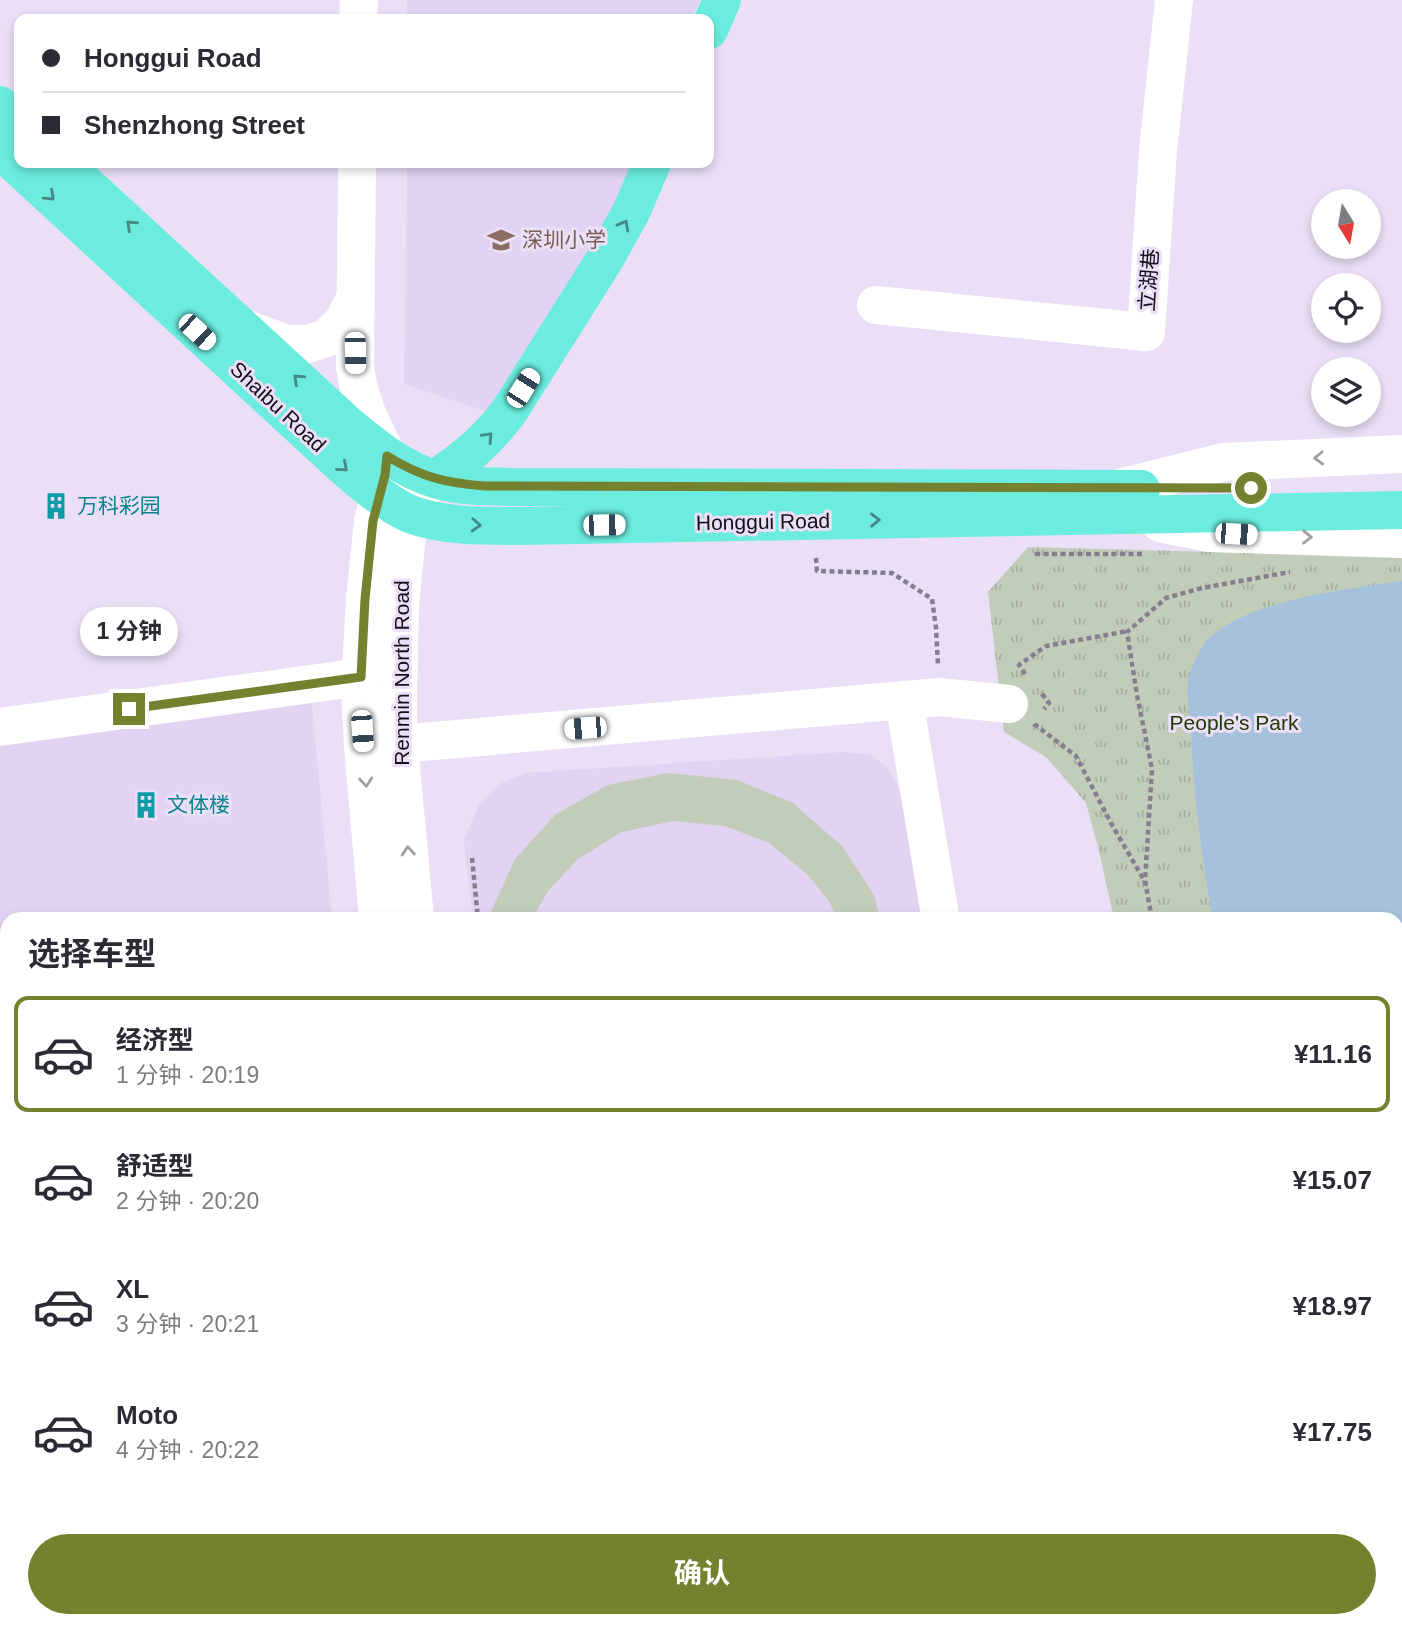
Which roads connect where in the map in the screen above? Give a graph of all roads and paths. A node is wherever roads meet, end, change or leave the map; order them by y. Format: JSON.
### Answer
{"nodes":[{"id":1,"x":722,"y":0,"type":"edge"},
{"id":2,"x":1174,"y":0,"type":"edge"},
{"id":3,"x":714,"y":18,"type":"edge"},
{"id":4,"x":0,"y":105,"type":"edge"},
{"id":5,"x":14,"y":118,"type":"edge"},
{"id":6,"x":0,"y":150,"type":"edge"},
{"id":7,"x":14,"y":163,"type":"edge"},
{"id":8,"x":19,"y":168,"type":"edge"},
{"id":9,"x":68,"y":168,"type":"edge"},
{"id":10,"x":357,"y":168,"type":"edge"},
{"id":11,"x":650,"y":168,"type":"edge"},
{"id":12,"x":355,"y":299,"type":"junction"},
{"id":13,"x":876,"y":305,"type":"dead end"},
{"id":14,"x":244,"y":328,"type":"junction"},
{"id":15,"x":387,"y":456,"type":"junction"},
{"id":16,"x":435,"y":479,"type":"junction"},
{"id":17,"x":1394,"y":498,"type":"edge"},
{"id":18,"x":1117,"y":502,"type":"junction"},
{"id":19,"x":394,"y":504,"type":"junction"},
{"id":20,"x":816,"y":558,"type":"dead end"},
{"id":21,"x":1294,"y":571,"type":"dead end"},
{"id":22,"x":1129,"y":631,"type":"junction"},
{"id":23,"x":361,"y":677,"type":"junction"},
{"id":24,"x":1025,"y":691,"type":"junction"},
{"id":25,"x":922,"y":699,"type":"junction"},
{"id":26,"x":1049,"y":703,"type":"dead end"},
{"id":27,"x":0,"y":727,"type":"edge"},
{"id":28,"x":399,"y":744,"type":"junction"},
{"id":29,"x":472,"y":858,"type":"dead end"},
{"id":30,"x":1145,"y":881,"type":"junction"},
{"id":31,"x":377,"y":912,"type":"edge"},
{"id":32,"x":414,"y":912,"type":"edge"},
{"id":33,"x":477,"y":912,"type":"edge"},
{"id":34,"x":940,"y":912,"type":"edge"},
{"id":35,"x":1151,"y":912,"type":"edge"}],
"edges":[{"from":1,"to":3,"type":"main road"},
{"from":2,"to":13,"type":"street","name":"立湖巷"},
{"from":4,"to":5,"type":"main road"},
{"from":6,"to":7,"type":"main road","name":"Shaibu Road","one_way":true},
{"from":8,"to":19,"type":"main road","name":"Shaibu Road","one_way":true},
{"from":14,"to":9,"type":"main road","name":"Shaibu Road","one_way":true},
{"from":10,"to":12,"type":"street"},
{"from":16,"to":11,"type":"main road","one_way":true},
{"from":12,"to":14,"type":"street"},
{"from":12,"to":15,"type":"street"},
{"from":15,"to":14,"type":"main road","name":"Shaibu Road","one_way":true},
{"from":15,"to":16,"type":"main road","name":"Shaibu Road"},
{"from":15,"to":19,"type":"street","name":"Renmin North Road"},
{"from":16,"to":18,"type":"main road","name":"Honggui Road"},
{"from":16,"to":19,"type":"street","name":"Renmin North Road"},
{"from":17,"to":18,"type":"main road","name":"Honggui Road"},
{"from":17,"to":18,"type":"street","name":"Honggui Road","one_way":true},
{"from":19,"to":18,"type":"main road","name":"Honggui Road","one_way":true},
{"from":19,"to":23,"type":"street","name":"Renmin North Road"},
{"from":19,"to":28,"type":"street","name":"Renmin North Road"},
{"from":20,"to":25,"type":"path"},
{"from":21,"to":22,"type":"path"},
{"from":22,"to":24,"type":"path"},
{"from":22,"to":30,"type":"path"},
{"from":23,"to":27,"type":"street"},
{"from":23,"to":31,"type":"street","name":"Renmin North Road","one_way":true},
{"from":24,"to":25,"type":"street"},
{"from":24,"to":26,"type":"path"},
{"from":24,"to":30,"type":"path"},
{"from":25,"to":28,"type":"street"},
{"from":25,"to":34,"type":"street"},
{"from":32,"to":28,"type":"street","name":"Renmin North Road","one_way":true},
{"from":29,"to":33,"type":"path"},
{"from":30,"to":35,"type":"path"}]}
